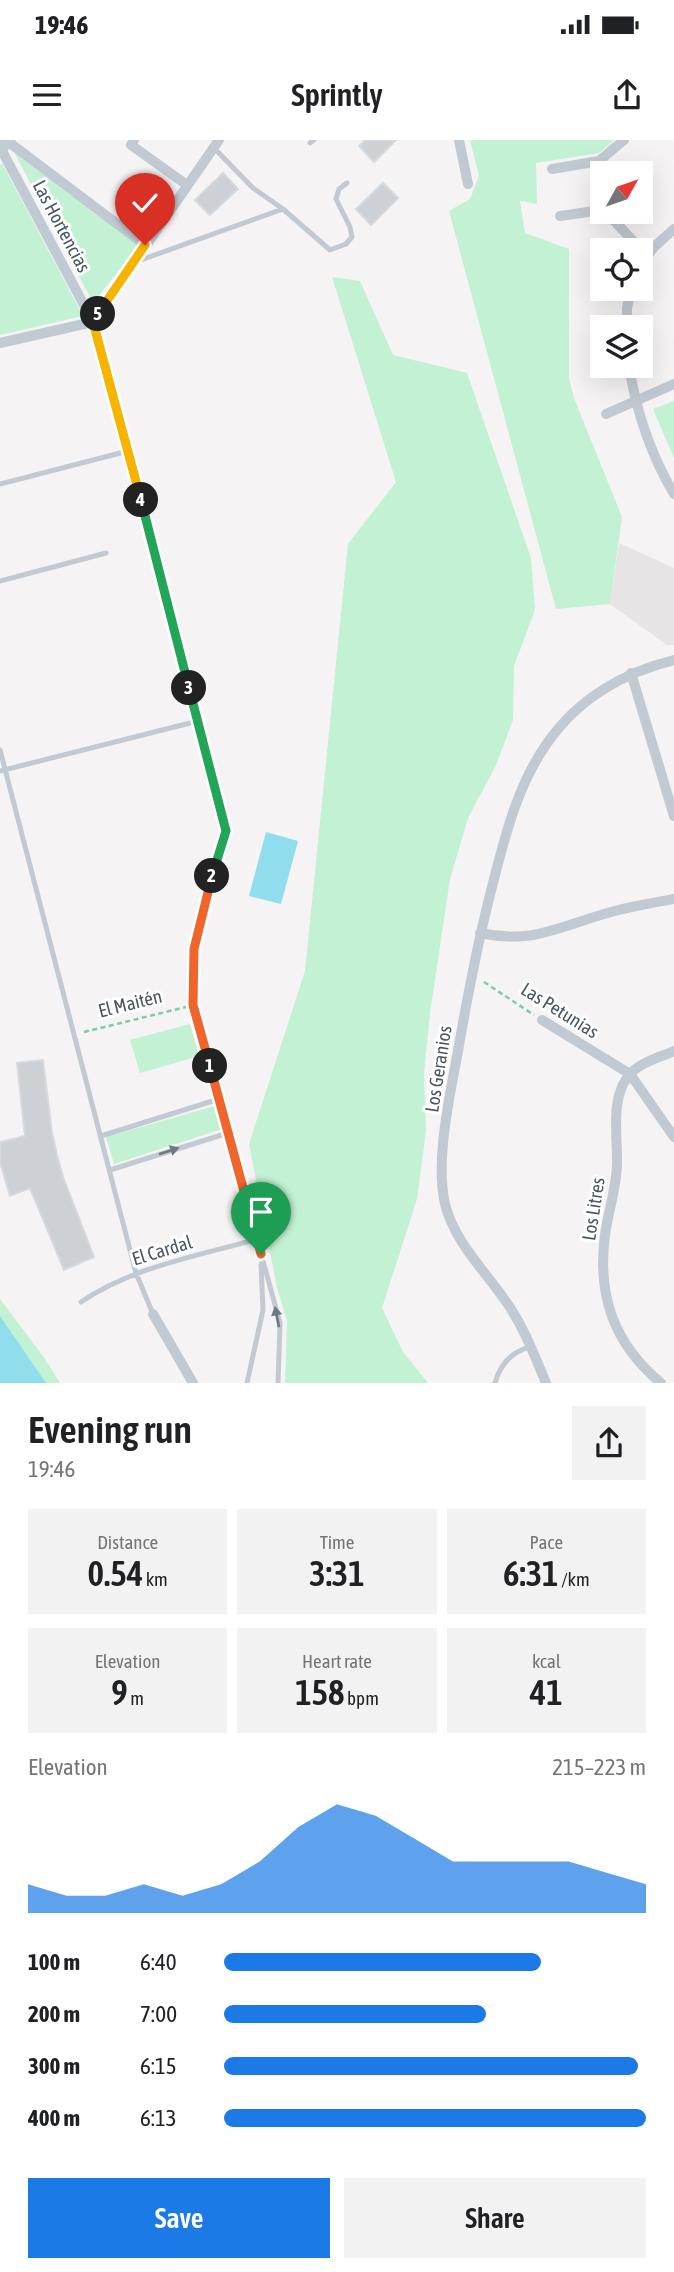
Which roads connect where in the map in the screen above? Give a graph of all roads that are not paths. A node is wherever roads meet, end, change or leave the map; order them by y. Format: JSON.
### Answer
{"nodes":[{"id":1,"x":6,"y":140,"type":"edge"},
{"id":2,"x":134,"y":140,"type":"edge"},
{"id":3,"x":459,"y":140,"type":"edge"},
{"id":4,"x":624,"y":140,"type":"edge"},
{"id":5,"x":217,"y":144,"type":"edge"},
{"id":6,"x":0,"y":147,"type":"edge"},
{"id":7,"x":599,"y":161,"type":"edge"},
{"id":8,"x":590,"y":163,"type":"edge"},
{"id":9,"x":552,"y":169,"type":"dead end"},
{"id":10,"x":347,"y":183,"type":"dead end"},
{"id":11,"x":468,"y":184,"type":"dead end"},
{"id":12,"x":187,"y":185,"type":"junction"},
{"id":13,"x":283,"y":209,"type":"junction"},
{"id":14,"x":590,"y":213,"type":"edge"},
{"id":15,"x":560,"y":216,"type":"dead end"},
{"id":16,"x":616,"y":224,"type":"edge"},
{"id":17,"x":674,"y":229,"type":"edge"},
{"id":18,"x":630,"y":238,"type":"edge"},
{"id":19,"x":145,"y":245,"type":"junction"},
{"id":20,"x":653,"y":249,"type":"edge"},
{"id":21,"x":133,"y":262,"type":"junction"},
{"id":22,"x":93,"y":322,"type":"junction"},
{"id":23,"x":0,"y":343,"type":"edge"},
{"id":24,"x":631,"y":378,"type":"edge"},
{"id":25,"x":674,"y":384,"type":"edge"},
{"id":26,"x":634,"y":401,"type":"junction"},
{"id":27,"x":606,"y":414,"type":"dead end"},
{"id":28,"x":128,"y":451,"type":"junction"},
{"id":29,"x":0,"y":484,"type":"edge"},
{"id":30,"x":674,"y":494,"type":"edge"},
{"id":31,"x":106,"y":553,"type":"dead end"},
{"id":32,"x":0,"y":581,"type":"edge"},
{"id":33,"x":674,"y":660,"type":"edge"},
{"id":34,"x":631,"y":673,"type":"junction"},
{"id":35,"x":198,"y":721,"type":"junction"},
{"id":36,"x":0,"y":750,"type":"edge"},
{"id":37,"x":3,"y":771,"type":"edge"},
{"id":38,"x":674,"y":816,"type":"edge"},
{"id":39,"x":674,"y":899,"type":"edge"},
{"id":40,"x":480,"y":933,"type":"junction"},
{"id":41,"x":542,"y":1020,"type":"road end"},
{"id":42,"x":674,"y":1051,"type":"edge"},
{"id":43,"x":630,"y":1074,"type":"junction"},
{"id":44,"x":219,"y":1099,"type":"junction"},
{"id":45,"x":228,"y":1133,"type":"junction"},
{"id":46,"x":101,"y":1136,"type":"junction"},
{"id":47,"x":674,"y":1137,"type":"edge"},
{"id":48,"x":110,"y":1170,"type":"junction"},
{"id":49,"x":257,"y":1239,"type":"junction"},
{"id":50,"x":261,"y":1254,"type":"junction"},
{"id":51,"x":136,"y":1273,"type":"junction"},
{"id":52,"x":80,"y":1302,"type":"dead end"},
{"id":53,"x":153,"y":1314,"type":"joint"},
{"id":54,"x":531,"y":1347,"type":"junction"},
{"id":55,"x":193,"y":1383,"type":"edge"},
{"id":56,"x":247,"y":1383,"type":"edge"},
{"id":57,"x":278,"y":1383,"type":"edge"},
{"id":58,"x":495,"y":1383,"type":"edge"},
{"id":59,"x":546,"y":1383,"type":"edge"},
{"id":60,"x":662,"y":1383,"type":"edge"}],
"edges":[{"from":1,"to":6,"type":"street"},
{"from":1,"to":19,"type":"street"},
{"from":2,"to":12,"type":"street"},
{"from":3,"to":11,"type":"street"},
{"from":4,"to":7,"type":"street"},
{"from":5,"to":12,"type":"street"},
{"from":5,"to":13,"type":"lane"},
{"from":6,"to":22,"type":"street","name":"Las Hortencias"},
{"from":8,"to":9,"type":"street"},
{"from":10,"to":13,"type":"lane"},
{"from":12,"to":19,"type":"street"},
{"from":13,"to":21,"type":"lane"},
{"from":14,"to":15,"type":"street"},
{"from":16,"to":18,"type":"street"},
{"from":17,"to":20,"type":"street"},
{"from":19,"to":21,"type":"street"},
{"from":21,"to":22,"type":"street"},
{"from":22,"to":23,"type":"street"},
{"from":22,"to":28,"type":"lane"},
{"from":24,"to":26,"type":"street"},
{"from":25,"to":26,"type":"street"},
{"from":26,"to":27,"type":"street"},
{"from":26,"to":30,"type":"street"},
{"from":28,"to":29,"type":"lane"},
{"from":28,"to":35,"type":"lane"},
{"from":31,"to":32,"type":"lane"},
{"from":33,"to":34,"type":"street","name":"Los Geranios"},
{"from":34,"to":38,"type":"street"},
{"from":34,"to":40,"type":"street","name":"Los Geranios"},
{"from":35,"to":37,"type":"lane"},
{"from":35,"to":44,"type":"lane"},
{"from":36,"to":37,"type":"lane"},
{"from":37,"to":46,"type":"lane"},
{"from":39,"to":40,"type":"street"},
{"from":40,"to":54,"type":"street","name":"Los Geranios"},
{"from":41,"to":43,"type":"street","name":"Las Petunias"},
{"from":42,"to":43,"type":"street"},
{"from":43,"to":47,"type":"street"},
{"from":43,"to":60,"type":"street","name":"Los Litres"},
{"from":44,"to":45,"type":"lane"},
{"from":44,"to":46,"type":"lane"},
{"from":48,"to":45,"type":"lane","one_way":true},
{"from":45,"to":49,"type":"lane"},
{"from":46,"to":48,"type":"lane"},
{"from":48,"to":51,"type":"lane"},
{"from":49,"to":50,"type":"lane"},
{"from":49,"to":51,"type":"lane","name":"El Cardal"},
{"from":50,"to":56,"type":"lane"},
{"from":57,"to":50,"type":"lane","one_way":true},
{"from":51,"to":52,"type":"lane","name":"El Cardal"},
{"from":51,"to":53,"type":"lane"},
{"from":53,"to":55,"type":"street"},
{"from":54,"to":58,"type":"lane"},
{"from":54,"to":59,"type":"street","name":"Los Geranios"}]}
